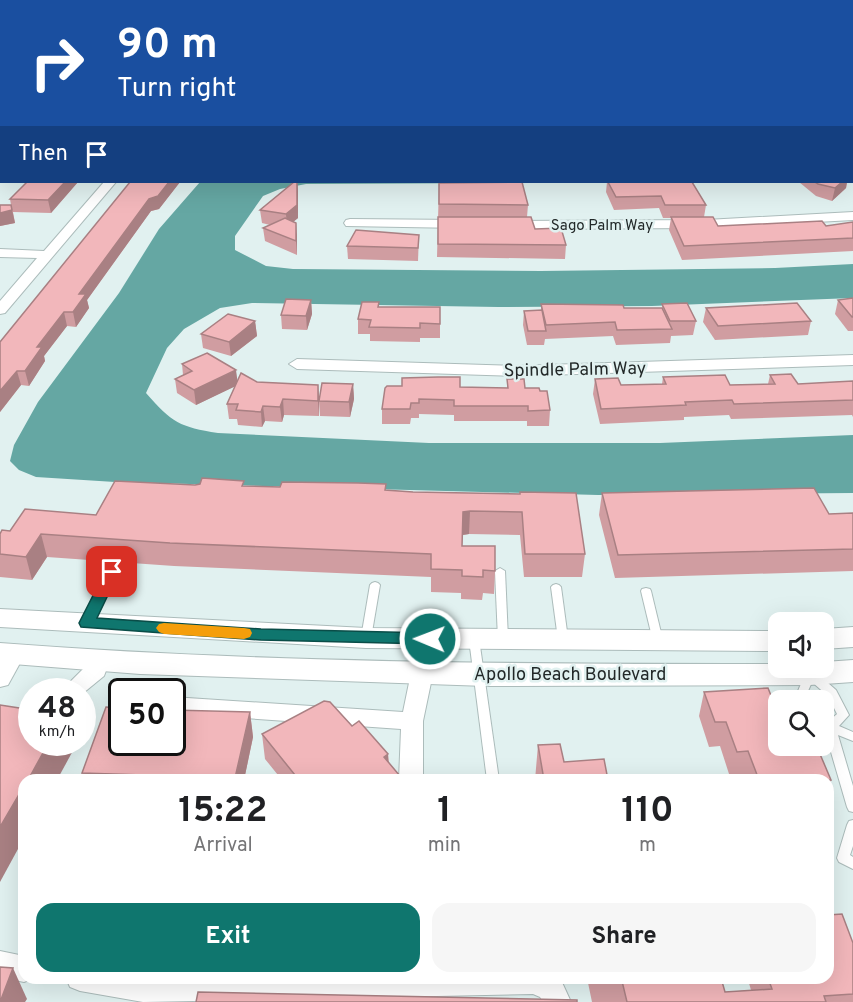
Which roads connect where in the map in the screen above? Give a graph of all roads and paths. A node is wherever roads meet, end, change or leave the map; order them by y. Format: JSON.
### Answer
{"nodes":[{"id":1,"x":109,"y":183,"type":"edge"},
{"id":2,"x":853,"y":216,"type":"edge"},
{"id":3,"x":350,"y":223,"type":"dead end"},
{"id":4,"x":0,"y":253,"type":"edge"},
{"id":5,"x":47,"y":255,"type":"junction"},
{"id":6,"x":0,"y":309,"type":"edge"},
{"id":7,"x":853,"y":360,"type":"edge"},
{"id":8,"x":297,"y":364,"type":"dead end"},
{"id":9,"x":500,"y":571,"type":"dead end"},
{"id":10,"x":112,"y":572,"type":"dead end"},
{"id":11,"x":375,"y":585,"type":"dead end"},
{"id":12,"x":556,"y":588,"type":"dead end"},
{"id":13,"x":646,"y":591,"type":"dead end"},
{"id":14,"x":0,"y":618,"type":"edge"},
{"id":15,"x":86,"y":623,"type":"junction"},
{"id":16,"x":853,"y":637,"type":"edge"},
{"id":17,"x":366,"y":638,"type":"junction"},
{"id":18,"x":834,"y":638,"type":"edge"},
{"id":19,"x":474,"y":639,"type":"junction"},
{"id":20,"x":503,"y":639,"type":"junction"},
{"id":21,"x":563,"y":639,"type":"junction"},
{"id":22,"x":658,"y":641,"type":"junction"},
{"id":23,"x":768,"y":641,"type":"edge"},
{"id":24,"x":7,"y":654,"type":"edge"},
{"id":25,"x":99,"y":660,"type":"junction"},
{"id":26,"x":853,"y":671,"type":"edge"},
{"id":27,"x":422,"y":673,"type":"junction"},
{"id":28,"x":479,"y":675,"type":"junction"},
{"id":29,"x":87,"y":678,"type":"edge"},
{"id":30,"x":0,"y":679,"type":"edge"},
{"id":31,"x":808,"y":681,"type":"edge"},
{"id":32,"x":826,"y":690,"type":"edge"},
{"id":33,"x":834,"y":697,"type":"edge"},
{"id":34,"x":186,"y":706,"type":"edge"},
{"id":35,"x":412,"y":721,"type":"junction"},
{"id":36,"x":834,"y":721,"type":"edge"},
{"id":37,"x":834,"y":728,"type":"edge"},
{"id":38,"x":853,"y":737,"type":"edge"},
{"id":39,"x":834,"y":747,"type":"edge"},
{"id":40,"x":411,"y":774,"type":"edge"},
{"id":41,"x":492,"y":774,"type":"edge"},
{"id":42,"x":853,"y":807,"type":"edge"},
{"id":43,"x":853,"y":825,"type":"edge"},
{"id":44,"x":853,"y":863,"type":"edge"},
{"id":45,"x":0,"y":964,"type":"edge"},
{"id":46,"x":18,"y":968,"type":"edge"},
{"id":47,"x":116,"y":984,"type":"edge"},
{"id":48,"x":318,"y":984,"type":"edge"},
{"id":49,"x":542,"y":984,"type":"edge"},
{"id":50,"x":556,"y":1002,"type":"edge"}],
"edges":[{"from":1,"to":5,"type":"street"},
{"from":2,"to":3,"type":"street","name":"Sago Palm Way"},
{"from":4,"to":5,"type":"street"},
{"from":5,"to":6,"type":"street"},
{"from":7,"to":8,"type":"street","name":"Spindle Palm Way"},
{"from":9,"to":20,"type":"lane"},
{"from":10,"to":15,"type":"lane"},
{"from":11,"to":17,"type":"lane"},
{"from":12,"to":21,"type":"lane"},
{"from":13,"to":22,"type":"lane"},
{"from":14,"to":15,"type":"main road","name":"Apollo Beach Boulevard"},
{"from":15,"to":17,"type":"main road","name":"Apollo Beach Boulevard"},
{"from":16,"to":18,"type":"main road"},
{"from":17,"to":19,"type":"main road","name":"Apollo Beach Boulevard"},
{"from":19,"to":20,"type":"main road","name":"Apollo Beach Boulevard"},
{"from":19,"to":28,"type":"lane"},
{"from":20,"to":21,"type":"main road","name":"Apollo Beach Boulevard"},
{"from":21,"to":22,"type":"main road","name":"Apollo Beach Boulevard"},
{"from":22,"to":23,"type":"main road","name":"Apollo Beach Boulevard"},
{"from":24,"to":25,"type":"main road","name":"Apollo Beach Boulevard"},
{"from":24,"to":30,"type":"street"},
{"from":25,"to":27,"type":"main road","name":"Apollo Beach Boulevard"},
{"from":25,"to":29,"type":"street"},
{"from":26,"to":31,"type":"main road","name":"Apollo Beach Boulevard"},
{"from":27,"to":28,"type":"main road","name":"Apollo Beach Boulevard"},
{"from":27,"to":35,"type":"street"},
{"from":28,"to":31,"type":"main road","name":"Apollo Beach Boulevard"},
{"from":28,"to":41,"type":"lane"},
{"from":31,"to":32,"type":"lane"},
{"from":33,"to":36,"type":"lane"},
{"from":34,"to":35,"type":"street"},
{"from":35,"to":40,"type":"street"},
{"from":37,"to":38,"type":"lane"},
{"from":39,"to":42,"type":"lane"},
{"from":43,"to":44,"type":"lane"},
{"from":45,"to":46,"type":"street"},
{"from":47,"to":48,"type":"street"},
{"from":49,"to":50,"type":"street"}]}
